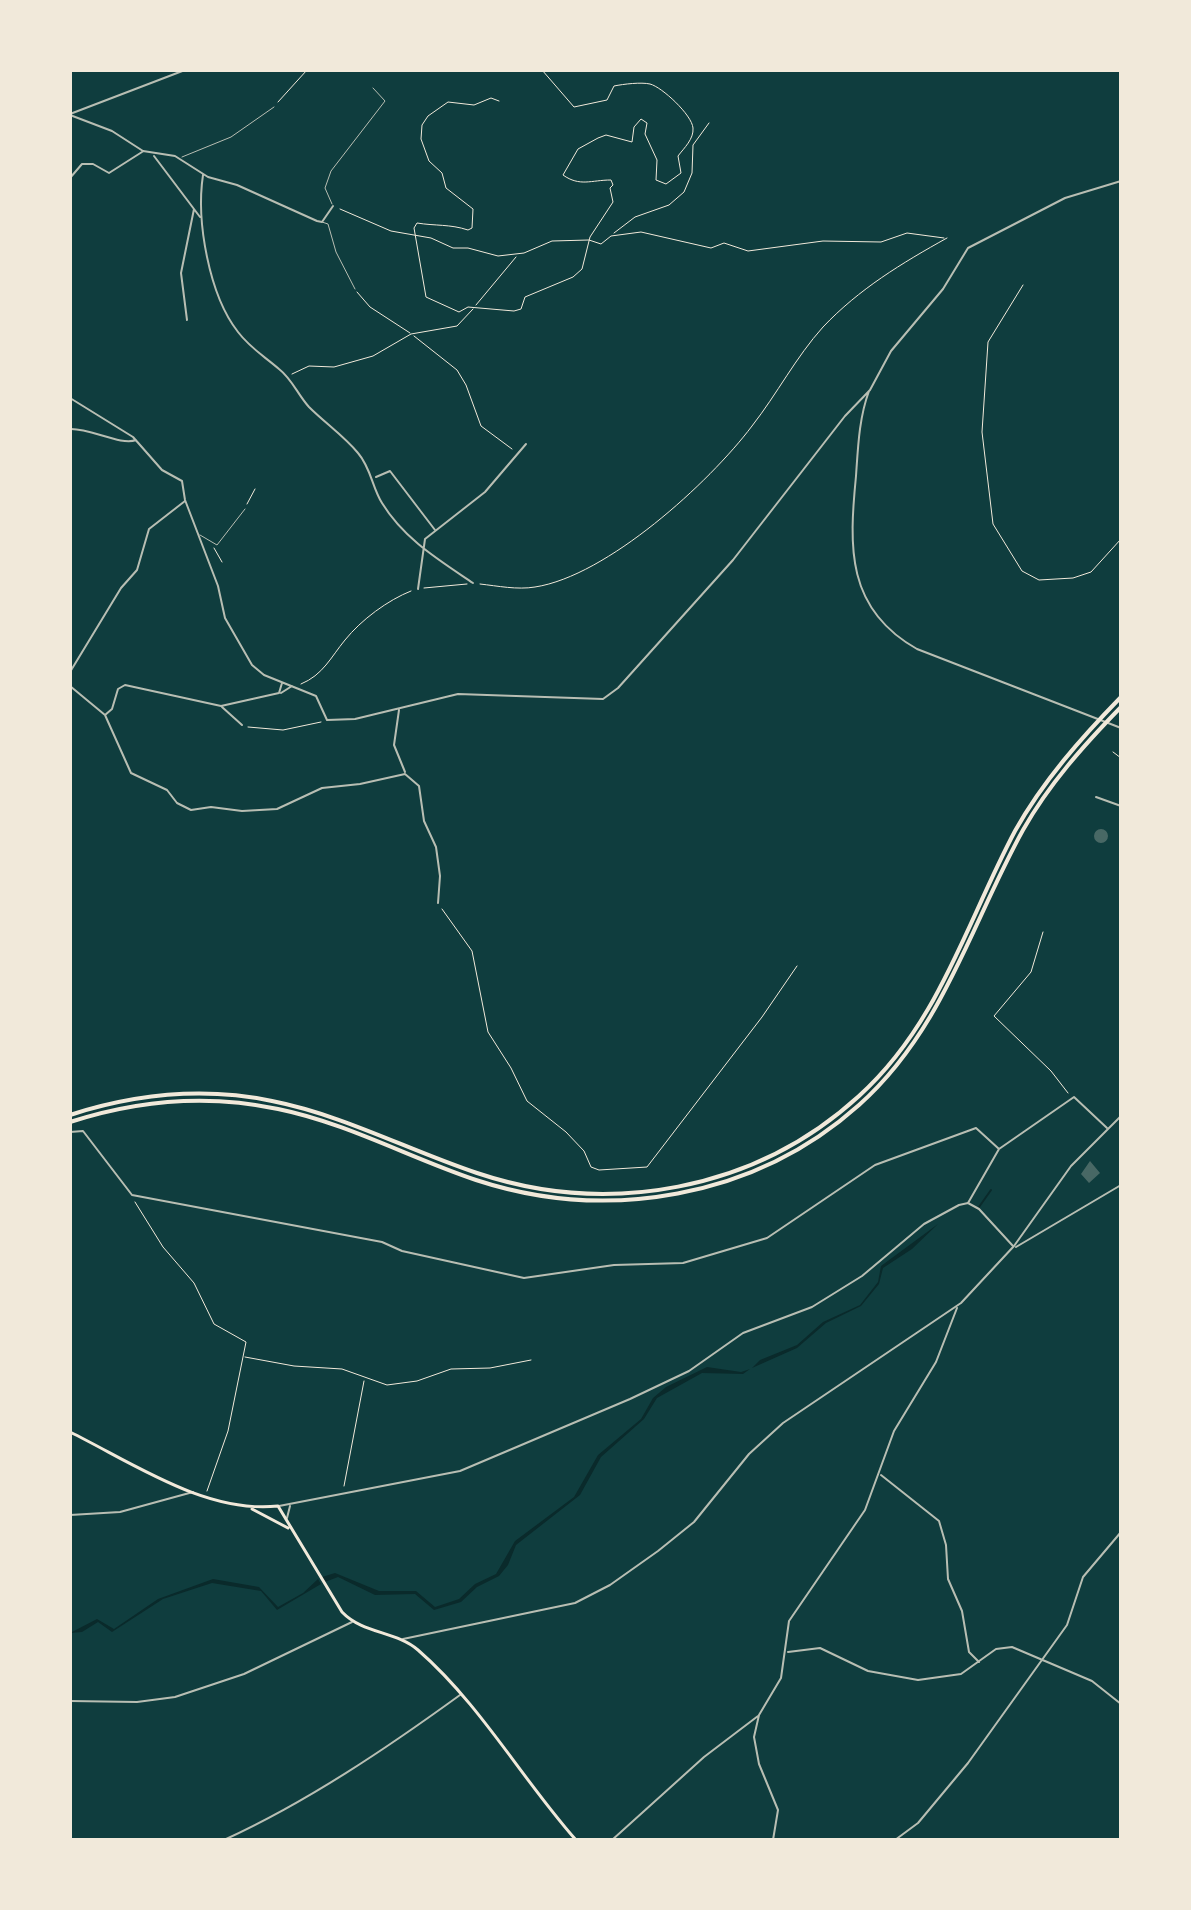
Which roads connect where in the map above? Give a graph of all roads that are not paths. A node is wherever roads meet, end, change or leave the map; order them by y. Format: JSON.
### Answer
{"nodes":[{"id":1,"x":185,"y":70,"type":"edge"},
{"id":2,"x":373,"y":88,"type":"dead end"},
{"id":3,"x":274,"y":107,"type":"road end"},
{"id":4,"x":70,"y":115,"type":"edge"},
{"id":5,"x":143,"y":151,"type":"junction"},
{"id":6,"x":153,"y":154,"type":"junction"},
{"id":7,"x":179,"y":158,"type":"junction"},
{"id":8,"x":203,"y":175,"type":"junction"},
{"id":9,"x":70,"y":178,"type":"edge"},
{"id":10,"x":1121,"y":181,"type":"edge"},
{"id":11,"x":333,"y":206,"type":"joint"},
{"id":12,"x":194,"y":209,"type":"junction"},
{"id":13,"x":201,"y":218,"type":"junction"},
{"id":14,"x":322,"y":222,"type":"junction"},
{"id":15,"x":355,"y":289,"type":"road end"},
{"id":16,"x":187,"y":320,"type":"dead end"},
{"id":17,"x":870,"y":390,"type":"junction"},
{"id":18,"x":70,"y":398,"type":"edge"},
{"id":19,"x":70,"y":429,"type":"edge"},
{"id":20,"x":137,"y":440,"type":"junction"},
{"id":21,"x":526,"y":444,"type":"dead end"},
{"id":22,"x":374,"y":478,"type":"junction"},
{"id":23,"x":185,"y":500,"type":"junction"},
{"id":24,"x":245,"y":509,"type":"road end"},
{"id":25,"x":435,"y":531,"type":"junction"},
{"id":26,"x":200,"y":535,"type":"junction"},
{"id":27,"x":423,"y":549,"type":"junction"},
{"id":28,"x":473,"y":583,"type":"road end"},
{"id":29,"x":418,"y":589,"type":"road end"},
{"id":30,"x":70,"y":672,"type":"edge"},
{"id":31,"x":282,"y":681,"type":"junction"},
{"id":32,"x":70,"y":686,"type":"edge"},
{"id":33,"x":294,"y":686,"type":"junction"},
{"id":34,"x":279,"y":693,"type":"junction"},
{"id":35,"x":1121,"y":697,"type":"edge"},
{"id":36,"x":221,"y":706,"type":"junction"},
{"id":37,"x":1121,"y":707,"type":"edge"},
{"id":38,"x":398,"y":709,"type":"junction"},
{"id":39,"x":105,"y":715,"type":"junction"},
{"id":40,"x":242,"y":725,"type":"road end"},
{"id":41,"x":1121,"y":728,"type":"edge"},
{"id":42,"x":405,"y":774,"type":"junction"},
{"id":43,"x":1096,"y":797,"type":"dead end"},
{"id":44,"x":1121,"y":806,"type":"edge"},
{"id":45,"x":438,"y":903,"type":"road end"},
{"id":46,"x":70,"y":1115,"type":"edge"},
{"id":47,"x":1121,"y":1116,"type":"edge"},
{"id":48,"x":70,"y":1122,"type":"edge"},
{"id":49,"x":1107,"y":1128,"type":"junction"},
{"id":50,"x":70,"y":1132,"type":"edge"},
{"id":51,"x":999,"y":1149,"type":"junction"},
{"id":52,"x":1121,"y":1185,"type":"edge"},
{"id":53,"x":968,"y":1203,"type":"junction"},
{"id":54,"x":1014,"y":1246,"type":"junction"},
{"id":55,"x":956,"y":1307,"type":"junction"},
{"id":56,"x":70,"y":1432,"type":"edge"},
{"id":57,"x":880,"y":1473,"type":"junction"},
{"id":58,"x":194,"y":1492,"type":"junction"},
{"id":59,"x":291,"y":1505,"type":"junction"},
{"id":60,"x":277,"y":1507,"type":"junction"},
{"id":61,"x":249,"y":1508,"type":"junction"},
{"id":62,"x":70,"y":1515,"type":"edge"},
{"id":63,"x":275,"y":1519,"type":"junction"},
{"id":64,"x":287,"y":1521,"type":"junction"},
{"id":65,"x":290,"y":1529,"type":"junction"},
{"id":66,"x":1121,"y":1532,"type":"edge"},
{"id":67,"x":353,"y":1622,"type":"junction"},
{"id":68,"x":403,"y":1640,"type":"junction"},
{"id":69,"x":787,"y":1653,"type":"junction"},
{"id":70,"x":980,"y":1661,"type":"junction"},
{"id":71,"x":1041,"y":1661,"type":"junction"},
{"id":72,"x":460,"y":1695,"type":"junction"},
{"id":73,"x":70,"y":1701,"type":"edge"},
{"id":74,"x":1121,"y":1704,"type":"edge"},
{"id":75,"x":759,"y":1715,"type":"junction"},
{"id":76,"x":224,"y":1840,"type":"edge"},
{"id":77,"x":576,"y":1840,"type":"edge"},
{"id":78,"x":612,"y":1840,"type":"edge"},
{"id":79,"x":773,"y":1840,"type":"edge"},
{"id":80,"x":895,"y":1840,"type":"edge"}],
"edges":[{"from":1,"to":4,"type":"street"},
{"from":2,"to":11,"type":"lane"},
{"from":3,"to":7,"type":"lane"},
{"from":4,"to":5,"type":"street"},
{"from":5,"to":6,"type":"street"},
{"from":5,"to":9,"type":"street"},
{"from":6,"to":7,"type":"street"},
{"from":6,"to":12,"type":"street"},
{"from":7,"to":8,"type":"street"},
{"from":8,"to":13,"type":"street"},
{"from":8,"to":14,"type":"street"},
{"from":10,"to":17,"type":"street"},
{"from":11,"to":14,"type":"street"},
{"from":12,"to":13,"type":"street"},
{"from":12,"to":16,"type":"street"},
{"from":13,"to":22,"type":"street"},
{"from":14,"to":15,"type":"lane"},
{"from":17,"to":38,"type":"street"},
{"from":17,"to":41,"type":"street"},
{"from":18,"to":20,"type":"street"},
{"from":19,"to":20,"type":"street"},
{"from":20,"to":23,"type":"street"},
{"from":21,"to":25,"type":"street"},
{"from":22,"to":25,"type":"street"},
{"from":22,"to":27,"type":"street"},
{"from":23,"to":26,"type":"street"},
{"from":23,"to":30,"type":"street"},
{"from":24,"to":26,"type":"lane"},
{"from":25,"to":27,"type":"street"},
{"from":26,"to":31,"type":"street"},
{"from":27,"to":28,"type":"street"},
{"from":27,"to":29,"type":"street"},
{"from":31,"to":33,"type":"street"},
{"from":31,"to":34,"type":"street"},
{"from":32,"to":39,"type":"street"},
{"from":33,"to":34,"type":"street"},
{"from":33,"to":38,"type":"street"},
{"from":34,"to":36,"type":"street"},
{"from":35,"to":46,"type":"highway"},
{"from":36,"to":39,"type":"street"},
{"from":36,"to":40,"type":"street"},
{"from":37,"to":48,"type":"highway"},
{"from":38,"to":42,"type":"street"},
{"from":39,"to":42,"type":"street"},
{"from":42,"to":45,"type":"street"},
{"from":43,"to":44,"type":"street"},
{"from":47,"to":49,"type":"street"},
{"from":49,"to":51,"type":"street"},
{"from":49,"to":54,"type":"street"},
{"from":50,"to":51,"type":"street"},
{"from":51,"to":53,"type":"street"},
{"from":52,"to":54,"type":"street"},
{"from":53,"to":54,"type":"street"},
{"from":53,"to":59,"type":"street"},
{"from":54,"to":55,"type":"street"},
{"from":55,"to":57,"type":"street"},
{"from":55,"to":68,"type":"street"},
{"from":56,"to":58,"type":"main road"},
{"from":57,"to":69,"type":"street"},
{"from":57,"to":70,"type":"street"},
{"from":58,"to":61,"type":"main road"},
{"from":58,"to":62,"type":"street"},
{"from":59,"to":60,"type":"street"},
{"from":59,"to":64,"type":"street"},
{"from":60,"to":61,"type":"main road"},
{"from":60,"to":63,"type":"main road"},
{"from":60,"to":64,"type":"main road"},
{"from":61,"to":63,"type":"main road"},
{"from":63,"to":65,"type":"main road"},
{"from":64,"to":65,"type":"main road"},
{"from":65,"to":67,"type":"main road"},
{"from":66,"to":71,"type":"street"},
{"from":67,"to":68,"type":"main road"},
{"from":67,"to":73,"type":"street"},
{"from":68,"to":72,"type":"main road"},
{"from":69,"to":70,"type":"street"},
{"from":69,"to":75,"type":"street"},
{"from":70,"to":71,"type":"street"},
{"from":71,"to":74,"type":"street"},
{"from":71,"to":80,"type":"street"},
{"from":72,"to":76,"type":"street"},
{"from":72,"to":77,"type":"main road"},
{"from":75,"to":78,"type":"street"},
{"from":75,"to":79,"type":"street"}]}
